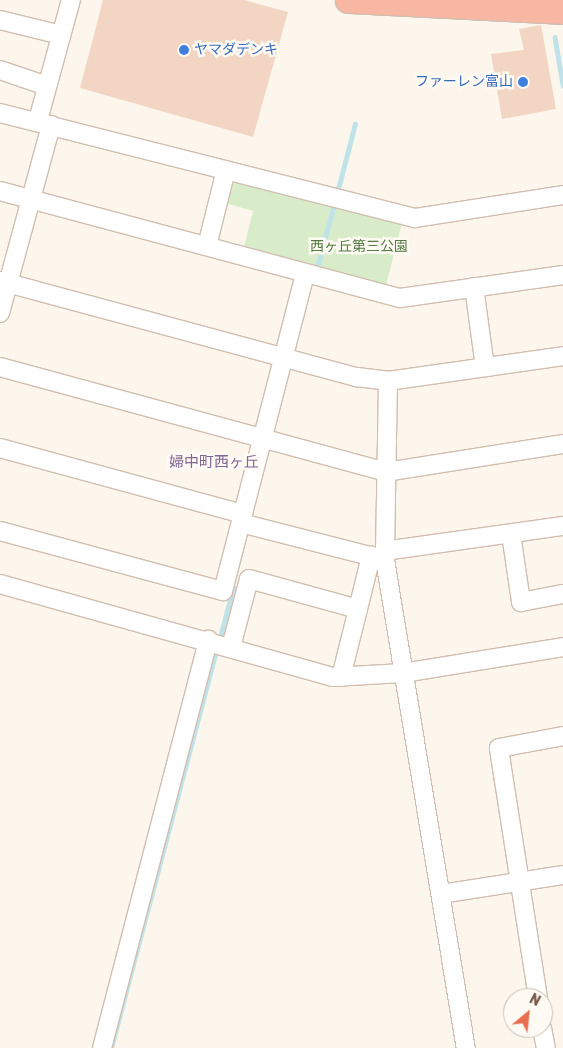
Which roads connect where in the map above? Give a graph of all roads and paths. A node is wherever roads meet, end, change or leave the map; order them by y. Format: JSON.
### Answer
{"nodes":[{"id":1,"x":71,"y":0,"type":"edge"},
{"id":2,"x":348,"y":0,"type":"edge"},
{"id":3,"x":563,"y":11,"type":"edge"},
{"id":4,"x":0,"y":20,"type":"edge"},
{"id":5,"x":61,"y":34,"type":"junction"},
{"id":6,"x":0,"y":70,"type":"edge"},
{"id":7,"x":47,"y":86,"type":"junction"},
{"id":8,"x":0,"y":113,"type":"edge"},
{"id":9,"x":46,"y":119,"type":"junction"},
{"id":10,"x":226,"y":170,"type":"junction"},
{"id":11,"x":0,"y":191,"type":"edge"},
{"id":12,"x":563,"y":195,"type":"edge"},
{"id":13,"x":31,"y":199,"type":"junction"},
{"id":14,"x":207,"y":246,"type":"junction"},
{"id":15,"x":305,"y":274,"type":"junction"},
{"id":16,"x":563,"y":275,"type":"edge"},
{"id":17,"x":4,"y":282,"type":"edge"},
{"id":18,"x":474,"y":287,"type":"junction"},
{"id":19,"x":0,"y":313,"type":"edge"},
{"id":20,"x":563,"y":356,"type":"edge"},
{"id":21,"x":283,"y":359,"type":"junction"},
{"id":22,"x":0,"y":367,"type":"edge"},
{"id":23,"x":485,"y":367,"type":"junction"},
{"id":24,"x":388,"y":381,"type":"junction"},
{"id":25,"x":263,"y":441,"type":"junction"},
{"id":26,"x":563,"y":444,"type":"edge"},
{"id":27,"x":0,"y":448,"type":"edge"},
{"id":28,"x":386,"y":472,"type":"junction"},
{"id":29,"x":242,"y":519,"type":"junction"},
{"id":30,"x":563,"y":526,"type":"edge"},
{"id":31,"x":0,"y":530,"type":"edge"},
{"id":32,"x":511,"y":534,"type":"junction"},
{"id":33,"x":380,"y":556,"type":"junction"},
{"id":34,"x":0,"y":584,"type":"edge"},
{"id":35,"x":563,"y":594,"type":"edge"},
{"id":36,"x":358,"y":609,"type":"junction"},
{"id":37,"x":208,"y":640,"type":"junction"},
{"id":38,"x":231,"y":647,"type":"junction"},
{"id":39,"x":563,"y":647,"type":"edge"},
{"id":40,"x":403,"y":673,"type":"junction"},
{"id":41,"x":341,"y":676,"type":"junction"},
{"id":42,"x":563,"y":736,"type":"edge"},
{"id":43,"x":563,"y":876,"type":"edge"},
{"id":44,"x":519,"y":882,"type":"junction"},
{"id":45,"x":441,"y":894,"type":"junction"},
{"id":46,"x":536,"y":988,"type":"edge"},
{"id":47,"x":102,"y":1048,"type":"edge"},
{"id":48,"x":466,"y":1048,"type":"edge"}],
"edges":[{"from":1,"to":5,"type":"street"},
{"from":2,"to":3,"type":"highway"},
{"from":4,"to":5,"type":"street"},
{"from":5,"to":7,"type":"street"},
{"from":6,"to":7,"type":"street"},
{"from":7,"to":9,"type":"street"},
{"from":8,"to":9,"type":"street"},
{"from":9,"to":10,"type":"street"},
{"from":9,"to":13,"type":"street"},
{"from":10,"to":12,"type":"street"},
{"from":10,"to":14,"type":"street"},
{"from":11,"to":13,"type":"street"},
{"from":13,"to":14,"type":"street"},
{"from":13,"to":17,"type":"street"},
{"from":14,"to":15,"type":"street"},
{"from":15,"to":18,"type":"street"},
{"from":15,"to":21,"type":"street"},
{"from":16,"to":18,"type":"street"},
{"from":17,"to":19,"type":"street"},
{"from":17,"to":21,"type":"street"},
{"from":18,"to":23,"type":"street"},
{"from":20,"to":23,"type":"street"},
{"from":21,"to":24,"type":"street"},
{"from":21,"to":25,"type":"street"},
{"from":22,"to":25,"type":"street"},
{"from":23,"to":24,"type":"street"},
{"from":24,"to":28,"type":"street"},
{"from":25,"to":28,"type":"street"},
{"from":25,"to":29,"type":"street"},
{"from":26,"to":28,"type":"street"},
{"from":27,"to":29,"type":"street"},
{"from":28,"to":33,"type":"street"},
{"from":29,"to":31,"type":"street"},
{"from":29,"to":33,"type":"street"},
{"from":30,"to":32,"type":"street"},
{"from":32,"to":33,"type":"street"},
{"from":32,"to":35,"type":"street"},
{"from":33,"to":36,"type":"street"},
{"from":33,"to":40,"type":"street"},
{"from":34,"to":37,"type":"street"},
{"from":36,"to":38,"type":"street"},
{"from":36,"to":41,"type":"street"},
{"from":37,"to":38,"type":"street"},
{"from":37,"to":47,"type":"street"},
{"from":38,"to":41,"type":"street"},
{"from":39,"to":40,"type":"street"},
{"from":40,"to":41,"type":"street"},
{"from":40,"to":45,"type":"street"},
{"from":42,"to":44,"type":"street"},
{"from":43,"to":44,"type":"street"},
{"from":44,"to":45,"type":"street"},
{"from":44,"to":46,"type":"street"},
{"from":45,"to":48,"type":"street"}]}
